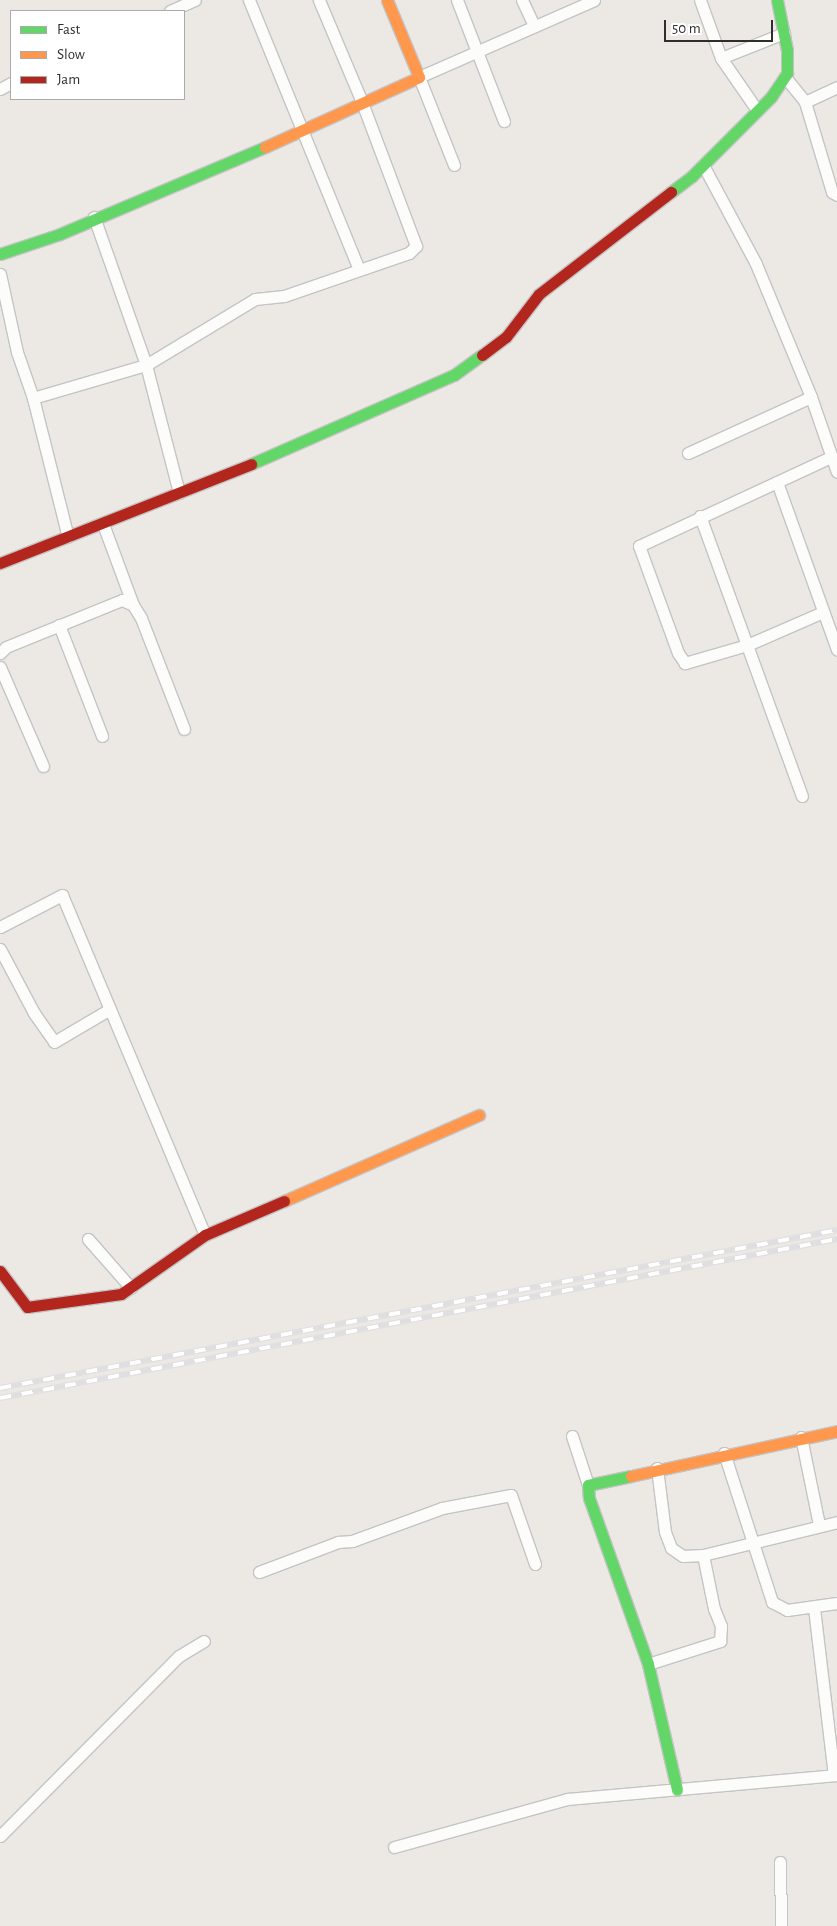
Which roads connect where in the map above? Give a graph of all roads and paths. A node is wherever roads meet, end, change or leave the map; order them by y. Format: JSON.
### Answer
{"nodes":[{"id":1,"x":195,"y":0,"type":"edge"},
{"id":2,"x":249,"y":0,"type":"edge"},
{"id":3,"x":319,"y":0,"type":"edge"},
{"id":4,"x":387,"y":0,"type":"edge"},
{"id":5,"x":457,"y":0,"type":"edge"},
{"id":6,"x":522,"y":0,"type":"edge"},
{"id":7,"x":594,"y":0,"type":"edge"},
{"id":8,"x":700,"y":0,"type":"edge"},
{"id":9,"x":777,"y":0,"type":"edge"},
{"id":10,"x":172,"y":10,"type":"edge"},
{"id":11,"x":534,"y":26,"type":"junction"},
{"id":12,"x":784,"y":33,"type":"junction"},
{"id":13,"x":478,"y":51,"type":"junction"},
{"id":14,"x":721,"y":58,"type":"junction"},
{"id":15,"x":419,"y":77,"type":"junction"},
{"id":16,"x":785,"y":77,"type":"junction"},
{"id":17,"x":837,"y":87,"type":"edge"},
{"id":18,"x":362,"y":102,"type":"junction"},
{"id":19,"x":805,"y":102,"type":"junction"},
{"id":20,"x":757,"y":110,"type":"junction"},
{"id":21,"x":504,"y":121,"type":"dead end"},
{"id":22,"x":301,"y":128,"type":"junction"},
{"id":23,"x":703,"y":164,"type":"junction"},
{"id":24,"x":454,"y":165,"type":"dead end"},
{"id":25,"x":837,"y":195,"type":"edge"},
{"id":26,"x":94,"y":217,"type":"junction"},
{"id":27,"x":0,"y":254,"type":"edge"},
{"id":28,"x":360,"y":269,"type":"junction"},
{"id":29,"x":0,"y":274,"type":"edge"},
{"id":30,"x":146,"y":365,"type":"junction"},
{"id":31,"x":811,"y":397,"type":"junction"},
{"id":32,"x":33,"y":398,"type":"junction"},
{"id":33,"x":688,"y":453,"type":"dead end"},
{"id":34,"x":832,"y":457,"type":"junction"},
{"id":35,"x":837,"y":472,"type":"edge"},
{"id":36,"x":777,"y":482,"type":"junction"},
{"id":37,"x":179,"y":493,"type":"junction"},
{"id":38,"x":700,"y":516,"type":"junction"},
{"id":39,"x":103,"y":524,"type":"junction"},
{"id":40,"x":68,"y":537,"type":"junction"},
{"id":41,"x":0,"y":563,"type":"edge"},
{"id":42,"x":133,"y":605,"type":"junction"},
{"id":43,"x":823,"y":612,"type":"junction"},
{"id":44,"x":59,"y":625,"type":"junction"},
{"id":45,"x":747,"y":645,"type":"junction"},
{"id":46,"x":837,"y":650,"type":"edge"},
{"id":47,"x":0,"y":653,"type":"edge"},
{"id":48,"x":0,"y":667,"type":"edge"},
{"id":49,"x":184,"y":729,"type":"dead end"},
{"id":50,"x":102,"y":736,"type":"dead end"},
{"id":51,"x":43,"y":766,"type":"dead end"},
{"id":52,"x":802,"y":796,"type":"dead end"},
{"id":53,"x":0,"y":927,"type":"edge"},
{"id":54,"x":0,"y":949,"type":"edge"},
{"id":55,"x":110,"y":1008,"type":"junction"},
{"id":56,"x":479,"y":1115,"type":"dead end"},
{"id":57,"x":205,"y":1235,"type":"junction"},
{"id":58,"x":88,"y":1239,"type":"dead end"},
{"id":59,"x":0,"y":1271,"type":"edge"},
{"id":60,"x":130,"y":1288,"type":"junction"},
{"id":61,"x":837,"y":1431,"type":"edge"},
{"id":62,"x":572,"y":1436,"type":"dead end"},
{"id":63,"x":802,"y":1436,"type":"junction"},
{"id":64,"x":724,"y":1453,"type":"junction"},
{"id":65,"x":657,"y":1468,"type":"junction"},
{"id":66,"x":588,"y":1484,"type":"junction"},
{"id":67,"x":837,"y":1522,"type":"edge"},
{"id":68,"x":819,"y":1525,"type":"junction"},
{"id":69,"x":751,"y":1541,"type":"junction"},
{"id":70,"x":703,"y":1555,"type":"junction"},
{"id":71,"x":535,"y":1564,"type":"dead end"},
{"id":72,"x":259,"y":1572,"type":"dead end"},
{"id":73,"x":837,"y":1603,"type":"edge"},
{"id":74,"x":814,"y":1608,"type":"junction"},
{"id":75,"x":204,"y":1641,"type":"dead end"},
{"id":76,"x":648,"y":1664,"type":"junction"},
{"id":77,"x":836,"y":1775,"type":"edge"},
{"id":78,"x":677,"y":1790,"type":"junction"},
{"id":79,"x":0,"y":1836,"type":"edge"},
{"id":80,"x":394,"y":1847,"type":"dead end"},
{"id":81,"x":780,"y":1862,"type":"dead end"},
{"id":82,"x":781,"y":1926,"type":"edge"}],
"edges":[{"from":1,"to":10,"type":"street"},
{"from":2,"to":22,"type":"street"},
{"from":3,"to":18,"type":"street"},
{"from":4,"to":15,"type":"street"},
{"from":5,"to":13,"type":"street"},
{"from":6,"to":11,"type":"street"},
{"from":7,"to":11,"type":"street"},
{"from":8,"to":14,"type":"street"},
{"from":9,"to":12,"type":"street"},
{"from":11,"to":13,"type":"street"},
{"from":12,"to":14,"type":"street"},
{"from":12,"to":16,"type":"street"},
{"from":13,"to":15,"type":"street"},
{"from":13,"to":21,"type":"street"},
{"from":14,"to":20,"type":"street"},
{"from":15,"to":18,"type":"street"},
{"from":15,"to":24,"type":"street"},
{"from":16,"to":19,"type":"street"},
{"from":16,"to":20,"type":"street"},
{"from":17,"to":19,"type":"street"},
{"from":18,"to":22,"type":"street"},
{"from":18,"to":28,"type":"street"},
{"from":19,"to":25,"type":"street"},
{"from":20,"to":23,"type":"street"},
{"from":22,"to":26,"type":"street"},
{"from":22,"to":28,"type":"street"},
{"from":23,"to":31,"type":"street"},
{"from":23,"to":37,"type":"street"},
{"from":26,"to":27,"type":"street"},
{"from":26,"to":30,"type":"street"},
{"from":28,"to":30,"type":"street"},
{"from":29,"to":32,"type":"street"},
{"from":30,"to":32,"type":"street"},
{"from":30,"to":37,"type":"street"},
{"from":31,"to":33,"type":"street"},
{"from":31,"to":34,"type":"street"},
{"from":32,"to":40,"type":"street"},
{"from":34,"to":35,"type":"street"},
{"from":34,"to":36,"type":"street"},
{"from":36,"to":38,"type":"street"},
{"from":36,"to":43,"type":"street"},
{"from":37,"to":39,"type":"street"},
{"from":38,"to":45,"type":"street"},
{"from":38,"to":45,"type":"street"},
{"from":39,"to":40,"type":"street"},
{"from":39,"to":42,"type":"street"},
{"from":40,"to":41,"type":"street"},
{"from":42,"to":44,"type":"street"},
{"from":42,"to":49,"type":"street"},
{"from":43,"to":45,"type":"street"},
{"from":43,"to":46,"type":"street"},
{"from":44,"to":47,"type":"street"},
{"from":44,"to":50,"type":"street"},
{"from":45,"to":52,"type":"street"},
{"from":48,"to":51,"type":"street"},
{"from":53,"to":55,"type":"street"},
{"from":54,"to":55,"type":"street"},
{"from":55,"to":57,"type":"street"},
{"from":56,"to":57,"type":"street"},
{"from":57,"to":60,"type":"street"},
{"from":58,"to":60,"type":"street"},
{"from":59,"to":60,"type":"street"},
{"from":61,"to":63,"type":"street"},
{"from":62,"to":66,"type":"street"},
{"from":63,"to":64,"type":"street"},
{"from":63,"to":68,"type":"street"},
{"from":64,"to":65,"type":"street"},
{"from":64,"to":69,"type":"street"},
{"from":65,"to":66,"type":"street"},
{"from":65,"to":70,"type":"street"},
{"from":66,"to":76,"type":"street"},
{"from":67,"to":68,"type":"street"},
{"from":68,"to":69,"type":"street"},
{"from":69,"to":70,"type":"street"},
{"from":69,"to":74,"type":"street"},
{"from":70,"to":76,"type":"street"},
{"from":71,"to":72,"type":"street"},
{"from":73,"to":74,"type":"street"},
{"from":74,"to":77,"type":"street"},
{"from":75,"to":79,"type":"street"},
{"from":76,"to":78,"type":"street"},
{"from":77,"to":78,"type":"street"},
{"from":78,"to":80,"type":"street"},
{"from":81,"to":82,"type":"street"}]}
